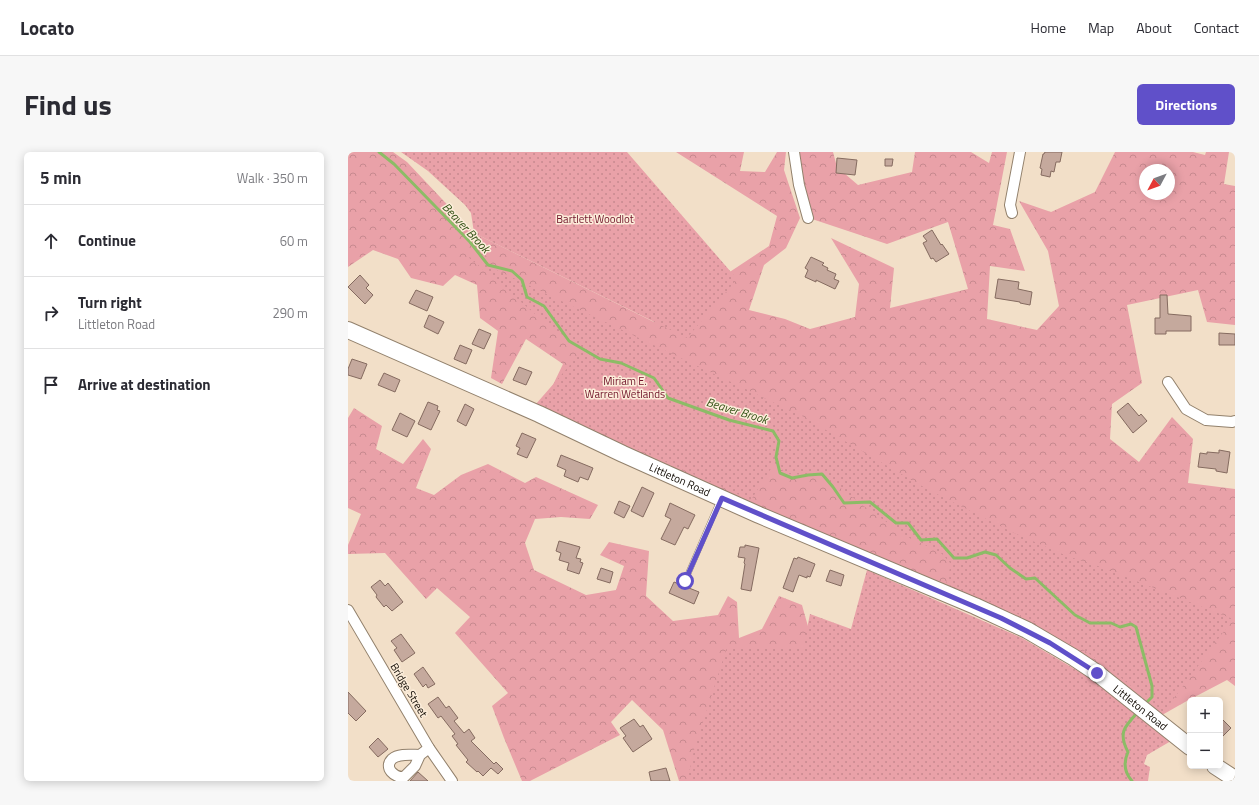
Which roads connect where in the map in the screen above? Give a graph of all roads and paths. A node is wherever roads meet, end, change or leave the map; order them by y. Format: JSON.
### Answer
{"nodes":[{"id":1,"x":794,"y":152,"type":"edge"},
{"id":2,"x":1020,"y":152,"type":"edge"},
{"id":3,"x":1012,"y":213,"type":"dead end"},
{"id":4,"x":808,"y":218,"type":"dead end"},
{"id":5,"x":348,"y":330,"type":"edge"},
{"id":6,"x":1168,"y":382,"type":"dead end"},
{"id":7,"x":1235,"y":421,"type":"edge"},
{"id":8,"x":722,"y":498,"type":"junction"},
{"id":9,"x":685,"y":581,"type":"dead end"},
{"id":10,"x":348,"y":610,"type":"edge"},
{"id":11,"x":1187,"y":745,"type":"edge"},
{"id":12,"x":429,"y":748,"type":"junction"},
{"id":13,"x":420,"y":755,"type":"dead end"},
{"id":14,"x":1220,"y":769,"type":"edge"},
{"id":15,"x":1235,"y":779,"type":"edge"},
{"id":16,"x":452,"y":781,"type":"edge"}],
"edges":[{"from":1,"to":4,"type":"street"},
{"from":2,"to":3,"type":"street"},
{"from":5,"to":8,"type":"main road","name":"Littleton Road"},
{"from":6,"to":7,"type":"street"},
{"from":8,"to":9,"type":"lane"},
{"from":8,"to":11,"type":"main road","name":"Littleton Road"},
{"from":10,"to":12,"type":"street","name":"Bridge Street"},
{"from":12,"to":13,"type":"street"},
{"from":12,"to":16,"type":"street","name":"Bridge Street"},
{"from":14,"to":15,"type":"main road"}]}
